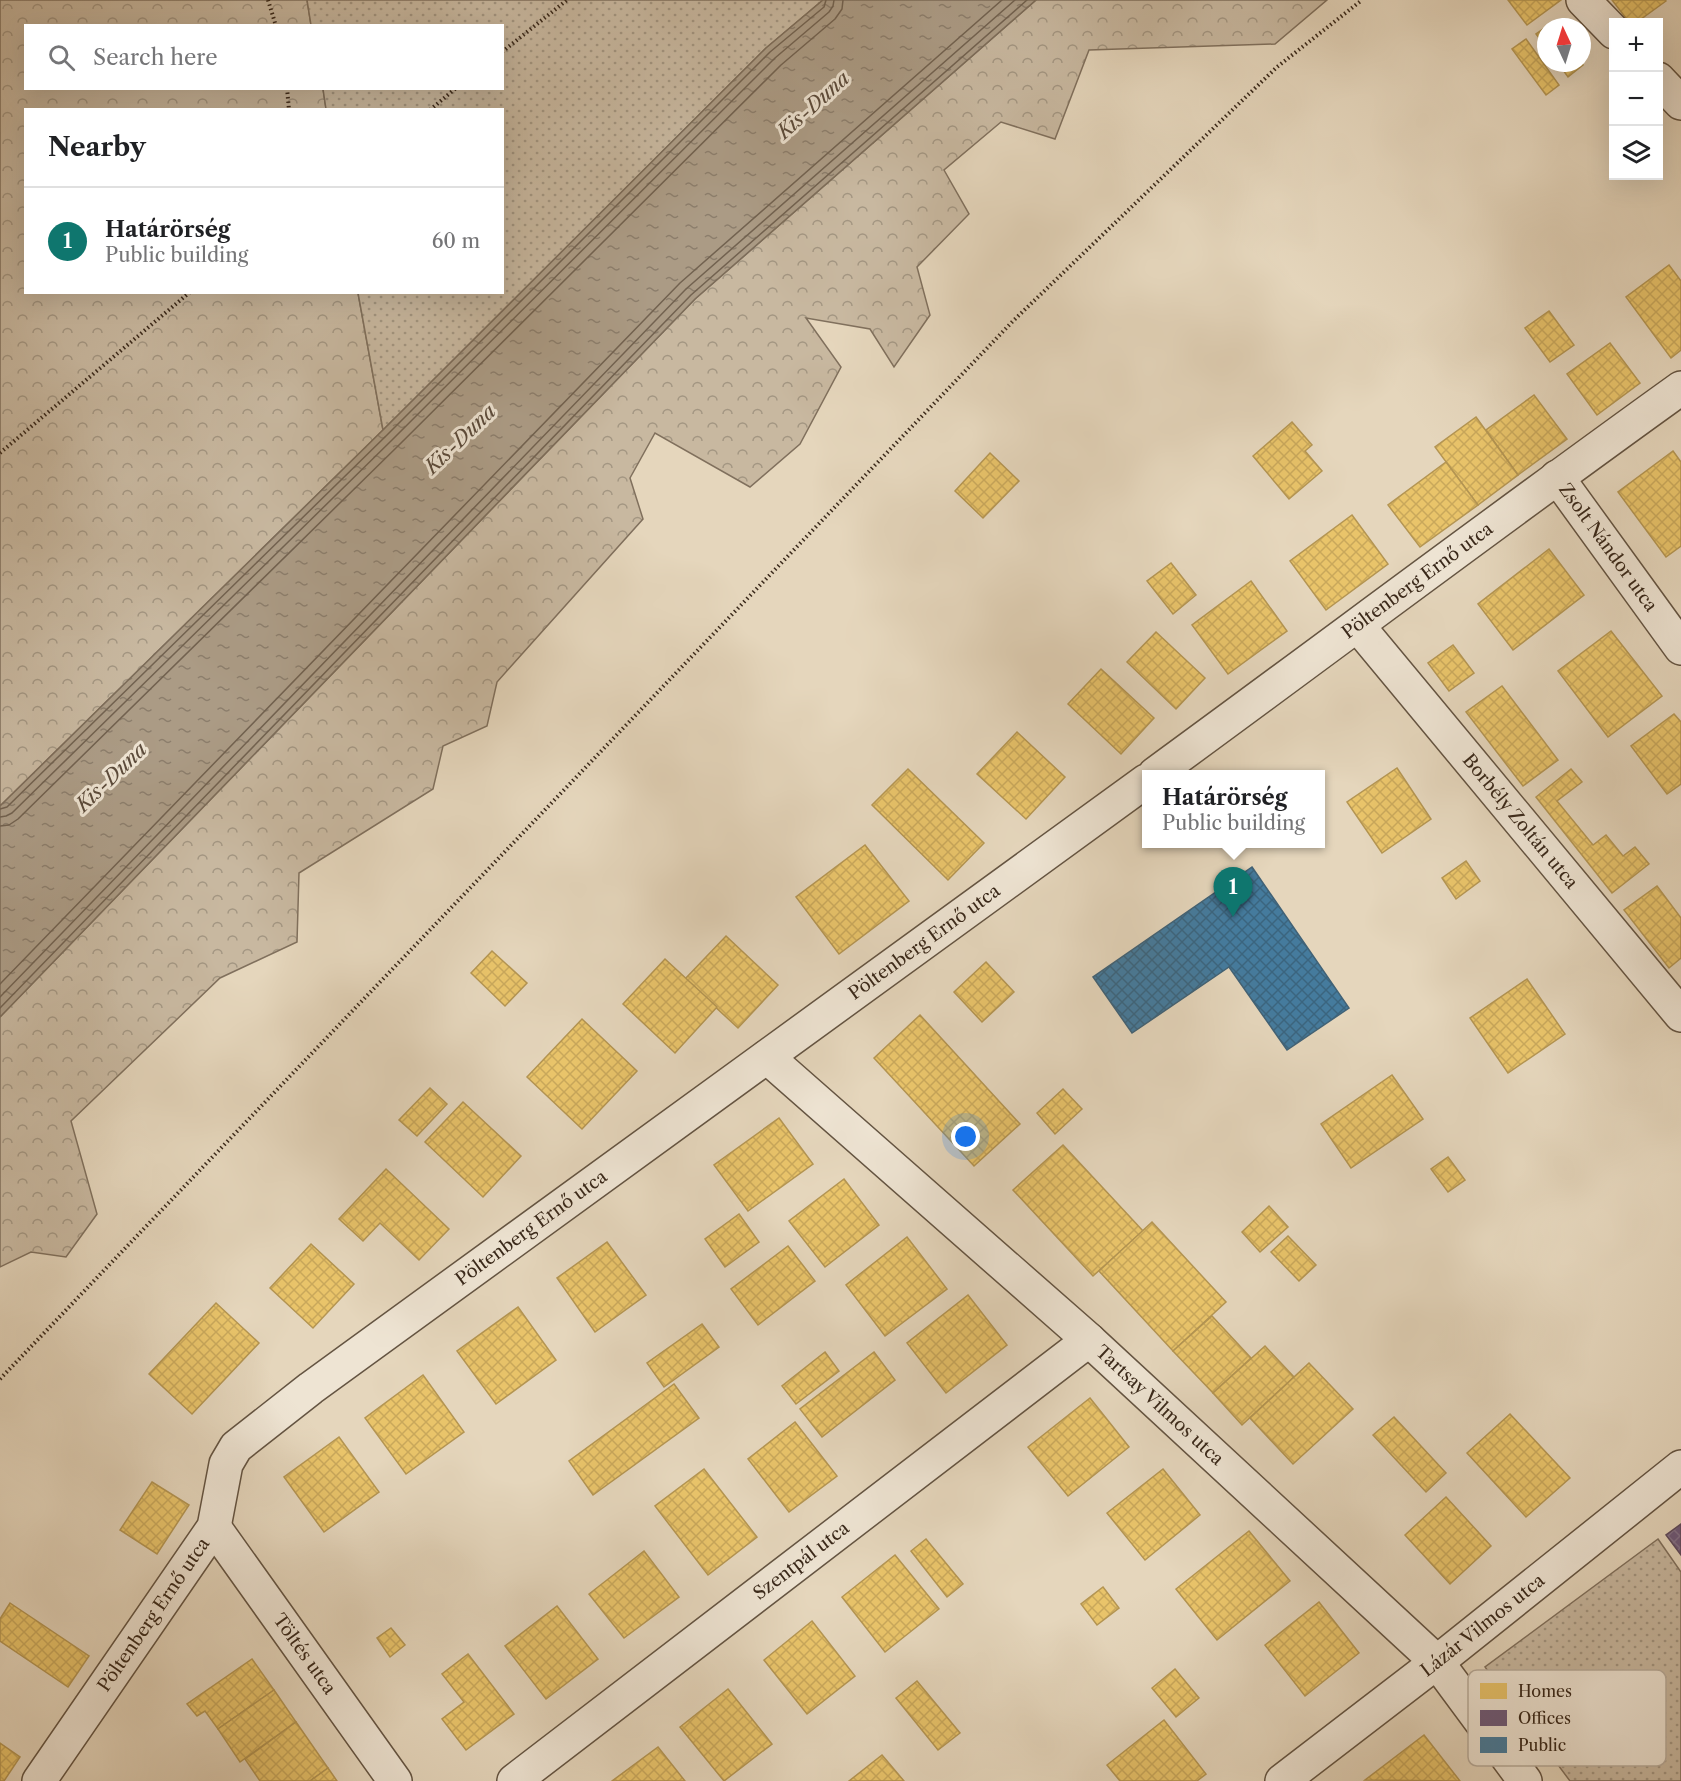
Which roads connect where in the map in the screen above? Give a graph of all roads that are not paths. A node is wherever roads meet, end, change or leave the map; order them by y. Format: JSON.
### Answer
{"nodes":[{"id":1,"x":1583,"y":0,"type":"edge"},
{"id":2,"x":1609,"y":27,"type":"edge"},
{"id":3,"x":1663,"y":83,"type":"edge"},
{"id":4,"x":1681,"y":103,"type":"edge"},
{"id":5,"x":1681,"y":388,"type":"edge"},
{"id":6,"x":1557,"y":477,"type":"junction"},
{"id":7,"x":1358,"y":626,"type":"junction"},
{"id":8,"x":1681,"y":648,"type":"edge"},
{"id":9,"x":1160,"y":770,"type":"edge"},
{"id":10,"x":1142,"y":784,"type":"edge"},
{"id":11,"x":1681,"y":1015,"type":"edge"},
{"id":12,"x":767,"y":1057,"type":"junction"},
{"id":13,"x":1089,"y":1340,"type":"junction"},
{"id":14,"x":1681,"y":1467,"type":"edge"},
{"id":15,"x":214,"y":1527,"type":"junction"},
{"id":16,"x":1437,"y":1662,"type":"junction"},
{"id":17,"x":1468,"y":1704,"type":"edge"},
{"id":18,"x":1514,"y":1766,"type":"edge"},
{"id":19,"x":39,"y":1781,"type":"edge"},
{"id":20,"x":395,"y":1781,"type":"edge"},
{"id":21,"x":514,"y":1781,"type":"edge"},
{"id":22,"x":1282,"y":1781,"type":"edge"},
{"id":23,"x":1525,"y":1781,"type":"edge"}],
"edges":[{"from":1,"to":2,"type":"street"},
{"from":3,"to":4,"type":"street"},
{"from":5,"to":6,"type":"street","name":"Pöltenberg Ernő utca"},
{"from":6,"to":7,"type":"street","name":"Pöltenberg Ernő utca"},
{"from":6,"to":8,"type":"street","name":"Zsolt Nándor utca"},
{"from":7,"to":9,"type":"street","name":"Pöltenberg Ernő utca"},
{"from":7,"to":11,"type":"street","name":"Borbély Zoltán utca"},
{"from":10,"to":12,"type":"street","name":"Pöltenberg Ernő utca"},
{"from":12,"to":13,"type":"street","name":"Tartsay Vilmos utca"},
{"from":12,"to":15,"type":"street","name":"Pöltenberg Ernő utca"},
{"from":13,"to":16,"type":"street","name":"Tartsay Vilmos utca"},
{"from":13,"to":21,"type":"street","name":"Szentpál utca"},
{"from":14,"to":16,"type":"street","name":"Lázár Vilmos utca"},
{"from":15,"to":19,"type":"street","name":"Pöltenberg Ernő utca"},
{"from":15,"to":20,"type":"street","name":"Töltés utca"},
{"from":16,"to":17,"type":"street","name":"Tartsay Vilmos utca"},
{"from":16,"to":22,"type":"street","name":"Lázár Vilmos utca"},
{"from":18,"to":23,"type":"street","name":"Tartsay Vilmos utca"}]}
